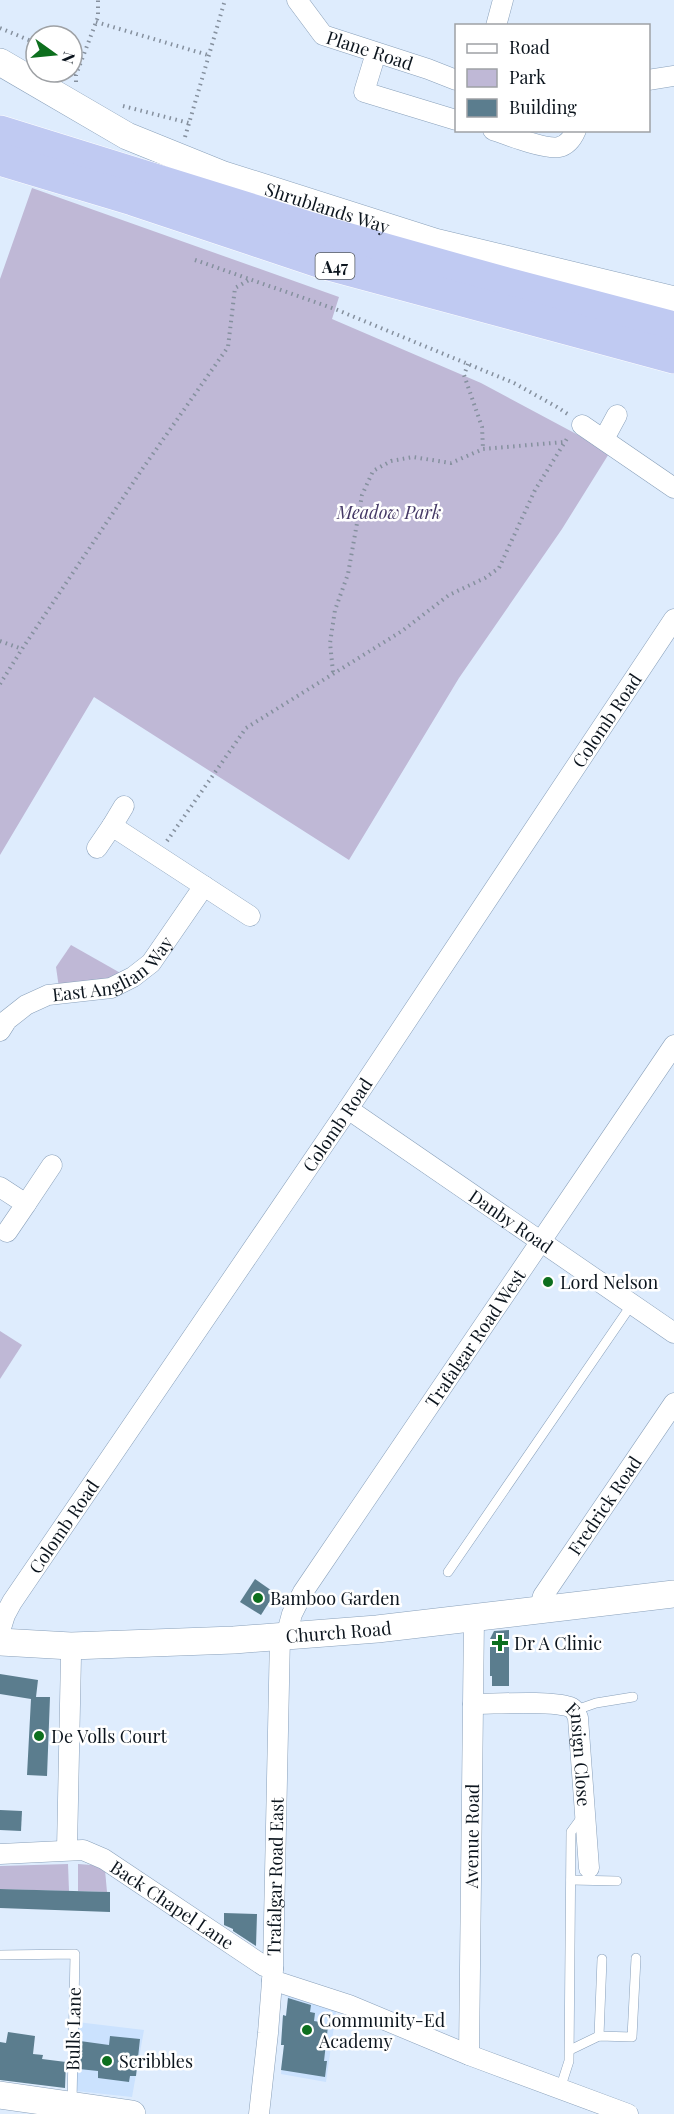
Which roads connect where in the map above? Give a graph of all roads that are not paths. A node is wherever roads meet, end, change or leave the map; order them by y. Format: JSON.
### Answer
{"nodes":[{"id":1,"x":297,"y":0,"type":"edge"},
{"id":2,"x":503,"y":0,"type":"edge"},
{"id":3,"x":497,"y":24,"type":"edge"},
{"id":4,"x":376,"y":53,"type":"junction"},
{"id":5,"x":0,"y":62,"type":"edge"},
{"id":6,"x":674,"y":76,"type":"edge"},
{"id":7,"x":455,"y":80,"type":"edge"},
{"id":8,"x":650,"y":80,"type":"edge"},
{"id":9,"x":455,"y":120,"type":"edge"},
{"id":10,"x":0,"y":132,"type":"edge"},
{"id":11,"x":500,"y":132,"type":"edge"},
{"id":12,"x":575,"y":132,"type":"edge"},
{"id":13,"x":0,"y":159,"type":"edge"},
{"id":14,"x":674,"y":300,"type":"edge"},
{"id":15,"x":674,"y":328,"type":"edge"},
{"id":16,"x":674,"y":357,"type":"edge"},
{"id":17,"x":618,"y":416,"type":"dead end"},
{"id":18,"x":582,"y":425,"type":"road end"},
{"id":19,"x":604,"y":439,"type":"junction"},
{"id":20,"x":674,"y":488,"type":"edge"},
{"id":21,"x":674,"y":619,"type":"edge"},
{"id":22,"x":124,"y":806,"type":"dead end"},
{"id":23,"x":112,"y":826,"type":"junction"},
{"id":24,"x":97,"y":848,"type":"dead end"},
{"id":25,"x":204,"y":886,"type":"junction"},
{"id":26,"x":250,"y":916,"type":"dead end"},
{"id":27,"x":0,"y":1031,"type":"edge"},
{"id":28,"x":674,"y":1045,"type":"edge"},
{"id":29,"x":348,"y":1108,"type":"junction"},
{"id":30,"x":52,"y":1166,"type":"dead end"},
{"id":31,"x":0,"y":1186,"type":"edge"},
{"id":32,"x":26,"y":1204,"type":"junction"},
{"id":33,"x":7,"y":1232,"type":"dead end"},
{"id":34,"x":542,"y":1241,"type":"junction"},
{"id":35,"x":632,"y":1303,"type":"junction"},
{"id":36,"x":674,"y":1333,"type":"edge"},
{"id":37,"x":674,"y":1403,"type":"edge"},
{"id":38,"x":448,"y":1572,"type":"dead end"},
{"id":39,"x":674,"y":1594,"type":"edge"},
{"id":40,"x":540,"y":1610,"type":"junction"},
{"id":41,"x":474,"y":1618,"type":"junction"},
{"id":42,"x":0,"y":1631,"type":"edge"},
{"id":43,"x":283,"y":1636,"type":"junction"},
{"id":44,"x":0,"y":1642,"type":"edge"},
{"id":45,"x":71,"y":1656,"type":"dead end"},
{"id":46,"x":633,"y":1697,"type":"dead end"},
{"id":47,"x":473,"y":1704,"type":"junction"},
{"id":48,"x":576,"y":1710,"type":"junction"},
{"id":49,"x":584,"y":1815,"type":"junction"},
{"id":50,"x":67,"y":1849,"type":"junction"},
{"id":51,"x":0,"y":1854,"type":"edge"},
{"id":52,"x":589,"y":1868,"type":"dead end"},
{"id":53,"x":571,"y":1880,"type":"junction"},
{"id":54,"x":617,"y":1881,"type":"dead end"},
{"id":55,"x":0,"y":1955,"type":"edge"},
{"id":56,"x":636,"y":1958,"type":"dead end"},
{"id":57,"x":602,"y":1959,"type":"dead end"},
{"id":58,"x":273,"y":1974,"type":"junction"},
{"id":59,"x":599,"y":2036,"type":"junction"},
{"id":60,"x":570,"y":2049,"type":"junction"},
{"id":61,"x":469,"y":2055,"type":"junction"},
{"id":62,"x":560,"y":2089,"type":"junction"},
{"id":63,"x":0,"y":2095,"type":"edge"},
{"id":64,"x":72,"y":2104,"type":"junction"},
{"id":65,"x":42,"y":2108,"type":"edge"},
{"id":66,"x":132,"y":2114,"type":"edge"},
{"id":67,"x":258,"y":2114,"type":"edge"},
{"id":68,"x":628,"y":2114,"type":"edge"}],
"edges":[{"from":1,"to":4,"type":"street","name":"Plane Road"},
{"from":2,"to":3,"type":"street"},
{"from":4,"to":7,"type":"street","name":"Plane Road"},
{"from":4,"to":9,"type":"street"},
{"from":5,"to":14,"type":"street","name":"Shrublands Way"},
{"from":6,"to":8,"type":"street"},
{"from":10,"to":15,"type":"highway","number":"A47"},
{"from":11,"to":12,"type":"street"},
{"from":13,"to":16,"type":"highway","number":"A47"},
{"from":17,"to":19,"type":"street"},
{"from":18,"to":19,"type":"street"},
{"from":19,"to":20,"type":"street"},
{"from":21,"to":29,"type":"street","name":"Colomb Road"},
{"from":22,"to":23,"type":"street"},
{"from":23,"to":24,"type":"street"},
{"from":23,"to":25,"type":"street"},
{"from":25,"to":26,"type":"street"},
{"from":25,"to":27,"type":"street","name":"East Anglian Way"},
{"from":28,"to":34,"type":"street","name":"Trafalgar Road West"},
{"from":29,"to":34,"type":"street","name":"Danby Road"},
{"from":29,"to":42,"type":"street","name":"Colomb Road"},
{"from":30,"to":32,"type":"street"},
{"from":31,"to":32,"type":"street"},
{"from":32,"to":33,"type":"street"},
{"from":34,"to":35,"type":"street","name":"Danby Road"},
{"from":34,"to":43,"type":"street","name":"Trafalgar Road West"},
{"from":35,"to":36,"type":"street","name":"Danby Road"},
{"from":35,"to":38,"type":"lane"},
{"from":37,"to":40,"type":"street","name":"Fredrick Road"},
{"from":39,"to":40,"type":"street","name":"Church Road"},
{"from":40,"to":41,"type":"street","name":"Church Road"},
{"from":41,"to":43,"type":"street","name":"Church Road"},
{"from":41,"to":47,"type":"street","name":"Avenue Road"},
{"from":43,"to":44,"type":"street","name":"Church Road"},
{"from":43,"to":58,"type":"street","name":"Trafalgar Road East"},
{"from":45,"to":50,"type":"street"},
{"from":46,"to":48,"type":"lane"},
{"from":47,"to":48,"type":"street","name":"Ensign Close"},
{"from":47,"to":61,"type":"street","name":"Avenue Road"},
{"from":48,"to":49,"type":"street","name":"Ensign Close"},
{"from":49,"to":52,"type":"street","name":"Ensign Close"},
{"from":49,"to":53,"type":"lane"},
{"from":50,"to":51,"type":"street","name":"Back Chapel Lane"},
{"from":50,"to":58,"type":"street","name":"Back Chapel Lane"},
{"from":53,"to":54,"type":"lane"},
{"from":53,"to":60,"type":"lane"},
{"from":55,"to":64,"type":"lane","name":"Bulls Lane"},
{"from":56,"to":59,"type":"lane"},
{"from":57,"to":59,"type":"lane"},
{"from":58,"to":61,"type":"street","name":"Back Chapel Lane"},
{"from":58,"to":67,"type":"street","name":"Trafalgar Road East"},
{"from":59,"to":60,"type":"lane"},
{"from":60,"to":62,"type":"lane"},
{"from":61,"to":62,"type":"street","name":"Back Chapel Lane"},
{"from":62,"to":68,"type":"street","name":"Back Chapel Lane"},
{"from":63,"to":65,"type":"street"},
{"from":64,"to":65,"type":"street"},
{"from":64,"to":66,"type":"street"}]}
